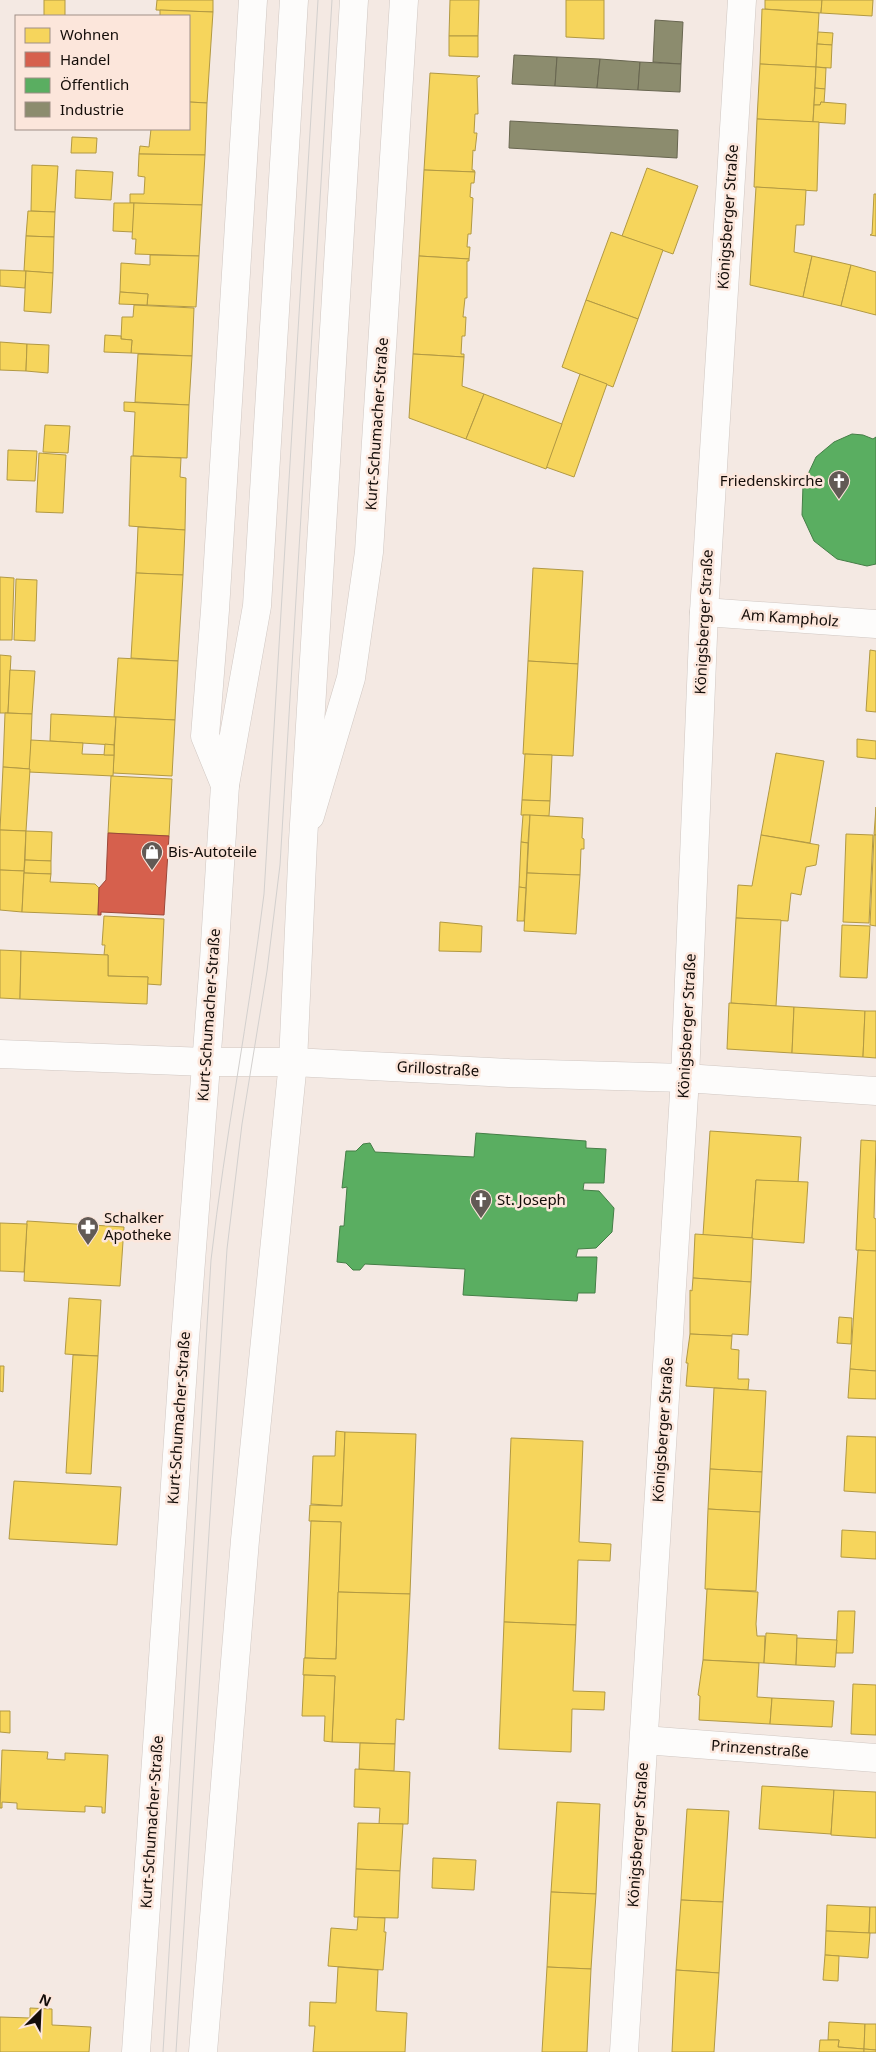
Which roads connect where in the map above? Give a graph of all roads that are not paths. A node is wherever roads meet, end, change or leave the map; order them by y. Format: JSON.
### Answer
{"nodes":[{"id":1,"x":253,"y":0,"type":"edge"},
{"id":2,"x":294,"y":0,"type":"edge"},
{"id":3,"x":354,"y":0,"type":"edge"},
{"id":4,"x":404,"y":0,"type":"edge"},
{"id":5,"x":742,"y":0,"type":"edge"},
{"id":6,"x":704,"y":612,"type":"junction"},
{"id":7,"x":876,"y":624,"type":"edge"},
{"id":8,"x":225,"y":785,"type":"junction"},
{"id":9,"x":303,"y":841,"type":"junction"},
{"id":10,"x":0,"y":1054,"type":"edge"},
{"id":11,"x":206,"y":1062,"type":"junction"},
{"id":12,"x":293,"y":1062,"type":"junction"},
{"id":13,"x":685,"y":1078,"type":"junction"},
{"id":14,"x":876,"y":1092,"type":"edge"},
{"id":15,"x":644,"y":1740,"type":"junction"},
{"id":16,"x":876,"y":1758,"type":"edge"},
{"id":17,"x":136,"y":2052,"type":"edge"},
{"id":18,"x":203,"y":2052,"type":"edge"},
{"id":19,"x":624,"y":2052,"type":"edge"}],
"edges":[{"from":1,"to":8,"type":"street","name":"Kurt-Schumacher-Straße"},
{"from":2,"to":8,"type":"street","name":"Kurt-Schumacher-Straße"},
{"from":3,"to":9,"type":"street","name":"Kurt-Schumacher-Straße"},
{"from":4,"to":9,"type":"street","name":"Kurt-Schumacher-Straße"},
{"from":5,"to":6,"type":"street","name":"Königsberger Straße"},
{"from":6,"to":7,"type":"street","name":"Am Kampholz"},
{"from":6,"to":13,"type":"street","name":"Königsberger Straße"},
{"from":8,"to":11,"type":"street","name":"Kurt-Schumacher-Straße"},
{"from":9,"to":12,"type":"street","name":"Kurt-Schumacher-Straße"},
{"from":10,"to":11,"type":"street","name":"Grillostraße"},
{"from":11,"to":12,"type":"street","name":"Grillostraße"},
{"from":11,"to":17,"type":"street","name":"Kurt-Schumacher-Straße"},
{"from":12,"to":13,"type":"street","name":"Grillostraße"},
{"from":12,"to":18,"type":"street","name":"Kurt-Schumacher-Straße"},
{"from":13,"to":14,"type":"street","name":"Grillostraße"},
{"from":13,"to":15,"type":"street","name":"Königsberger Straße"},
{"from":15,"to":16,"type":"street","name":"Prinzenstraße"},
{"from":15,"to":19,"type":"street","name":"Königsberger Straße"}]}
